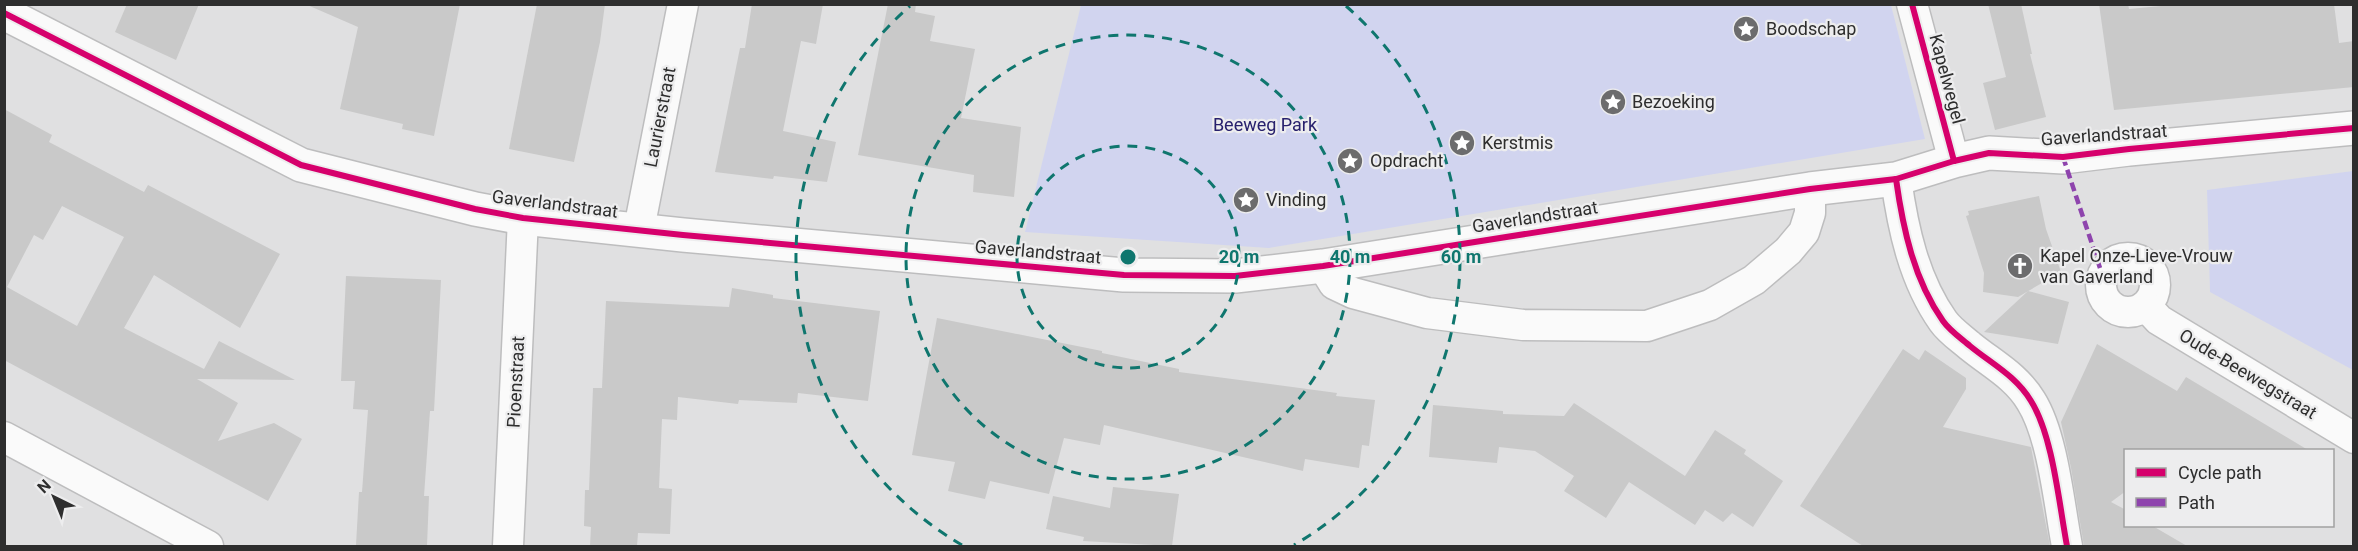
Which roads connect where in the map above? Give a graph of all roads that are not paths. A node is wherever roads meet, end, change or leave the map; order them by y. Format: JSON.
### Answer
{"nodes":[{"id":1,"x":683,"y":4,"type":"edge"},
{"id":2,"x":1912,"y":4,"type":"edge"},
{"id":3,"x":4,"y":13,"type":"edge"},
{"id":4,"x":2354,"y":128,"type":"edge"},
{"id":5,"x":1954,"y":161,"type":"junction"},
{"id":6,"x":1896,"y":180,"type":"junction"},
{"id":7,"x":1810,"y":189,"type":"junction"},
{"id":8,"x":523,"y":218,"type":"junction"},
{"id":9,"x":639,"y":229,"type":"junction"},
{"id":10,"x":1323,"y":266,"type":"junction"},
{"id":11,"x":2146,"y":306,"type":"dead end"},
{"id":12,"x":4,"y":437,"type":"edge"},
{"id":13,"x":2354,"y":438,"type":"edge"},
{"id":14,"x":208,"y":546,"type":"edge"},
{"id":15,"x":508,"y":546,"type":"edge"},
{"id":16,"x":2067,"y":546,"type":"edge"}],
"edges":[{"from":1,"to":9,"type":"street","name":"Laurierstraat"},
{"from":2,"to":5,"type":"street","name":"Kapelwegel"},
{"from":3,"to":8,"type":"street","name":"Gaverlandstraat"},
{"from":4,"to":5,"type":"street","name":"Gaverlandstraat"},
{"from":5,"to":6,"type":"street","name":"Gaverlandstraat"},
{"from":6,"to":7,"type":"street","name":"Gaverlandstraat"},
{"from":6,"to":16,"type":"street"},
{"from":7,"to":10,"type":"street","name":"Gaverlandstraat"},
{"from":7,"to":10,"type":"street"},
{"from":8,"to":9,"type":"street","name":"Gaverlandstraat"},
{"from":8,"to":15,"type":"street","name":"Pioenstraat"},
{"from":9,"to":10,"type":"street","name":"Gaverlandstraat"},
{"from":11,"to":13,"type":"street","name":"Oude-Beewegstraat"},
{"from":12,"to":14,"type":"street"}]}
